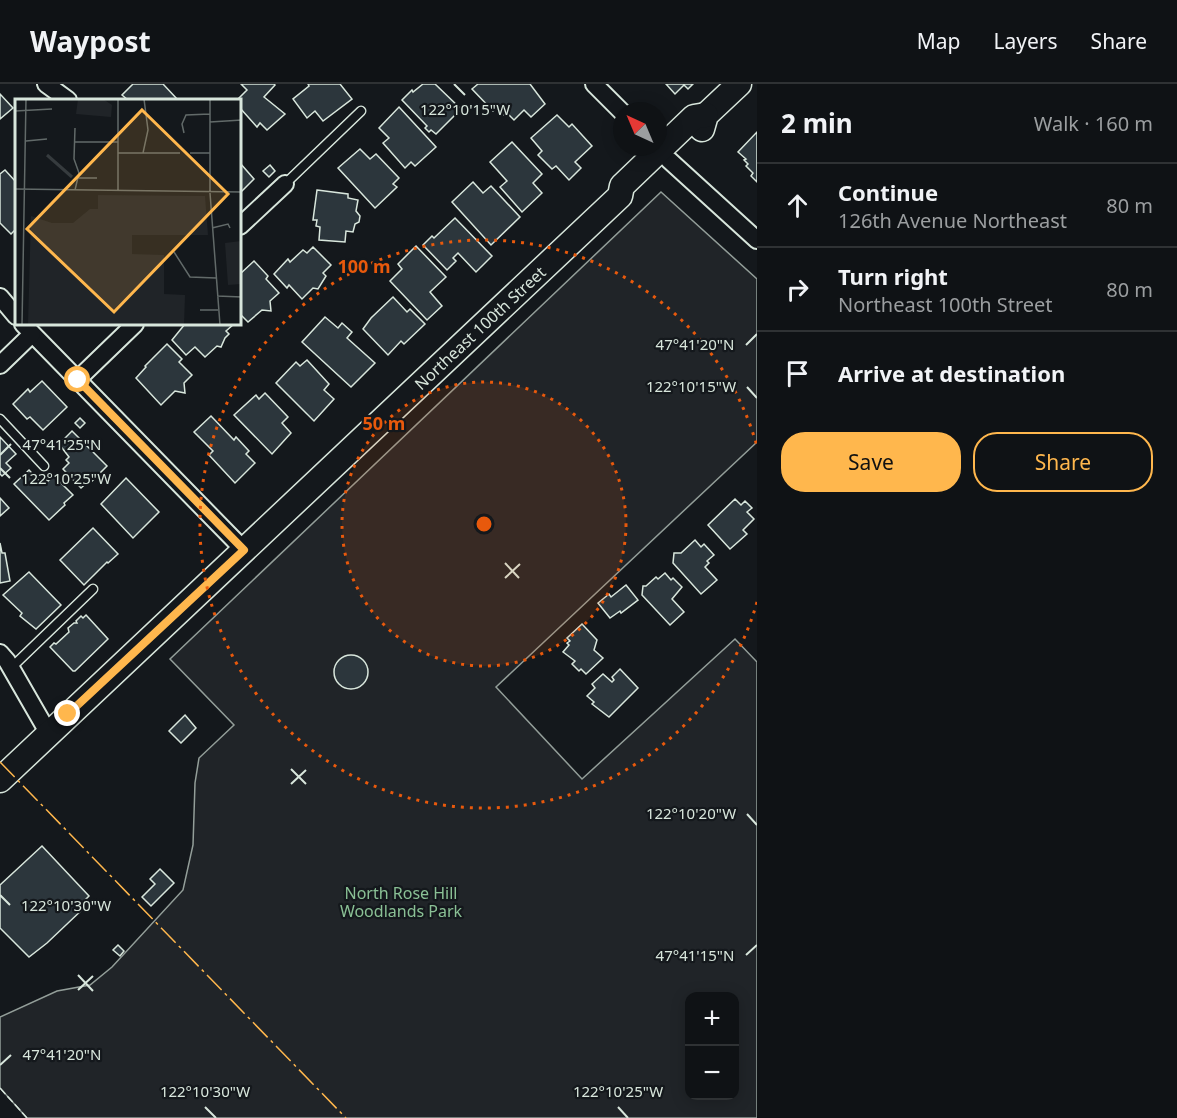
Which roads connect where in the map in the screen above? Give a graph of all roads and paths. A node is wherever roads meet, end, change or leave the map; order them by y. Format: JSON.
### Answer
{"nodes":[{"id":1,"x":46,"y":84,"type":"edge"},
{"id":2,"x":594,"y":84,"type":"edge"},
{"id":3,"x":739,"y":84,"type":"edge"},
{"id":4,"x":67,"y":99,"type":"edge"},
{"id":5,"x":613,"y":103,"type":"edge"},
{"id":6,"x":361,"y":111,"type":"dead end"},
{"id":7,"x":667,"y":146,"type":"edge"},
{"id":8,"x":656,"y":156,"type":"edge"},
{"id":9,"x":665,"y":156,"type":"edge"},
{"id":10,"x":285,"y":184,"type":"joint"},
{"id":11,"x":242,"y":224,"type":"edge"},
{"id":12,"x":757,"y":240,"type":"edge"},
{"id":13,"x":0,"y":297,"type":"edge"},
{"id":14,"x":15,"y":315,"type":"edge"},
{"id":15,"x":133,"y":326,"type":"edge"},
{"id":16,"x":28,"y":329,"type":"edge"},
{"id":17,"x":0,"y":365,"type":"edge"},
{"id":18,"x":78,"y":380,"type":"junction"},
{"id":19,"x":0,"y":419,"type":"edge"},
{"id":20,"x":44,"y":466,"type":"dead end"},
{"id":21,"x":244,"y":550,"type":"junction"},
{"id":22,"x":93,"y":589,"type":"dead end"},
{"id":23,"x":0,"y":653,"type":"edge"},
{"id":24,"x":11,"y":668,"type":"junction"},
{"id":25,"x":49,"y":734,"type":"junction"},
{"id":26,"x":0,"y":780,"type":"edge"}],
"edges":[{"from":1,"to":4,"type":"street"},
{"from":2,"to":5,"type":"street"},
{"from":3,"to":7,"type":"street","name":"Northeast 100th Street"},
{"from":6,"to":10,"type":"lane"},
{"from":8,"to":21,"type":"street","name":"Northeast 100th Street"},
{"from":9,"to":12,"type":"street"},
{"from":10,"to":11,"type":"street"},
{"from":13,"to":14,"type":"street"},
{"from":15,"to":18,"type":"street"},
{"from":16,"to":17,"type":"street"},
{"from":16,"to":18,"type":"street"},
{"from":18,"to":21,"type":"street"},
{"from":19,"to":20,"type":"lane"},
{"from":21,"to":25,"type":"street","name":"Northeast 100th Street"},
{"from":22,"to":24,"type":"lane"},
{"from":23,"to":24,"type":"street"},
{"from":24,"to":25,"type":"street"},
{"from":25,"to":26,"type":"street","name":"Northeast 100th Street"}]}
